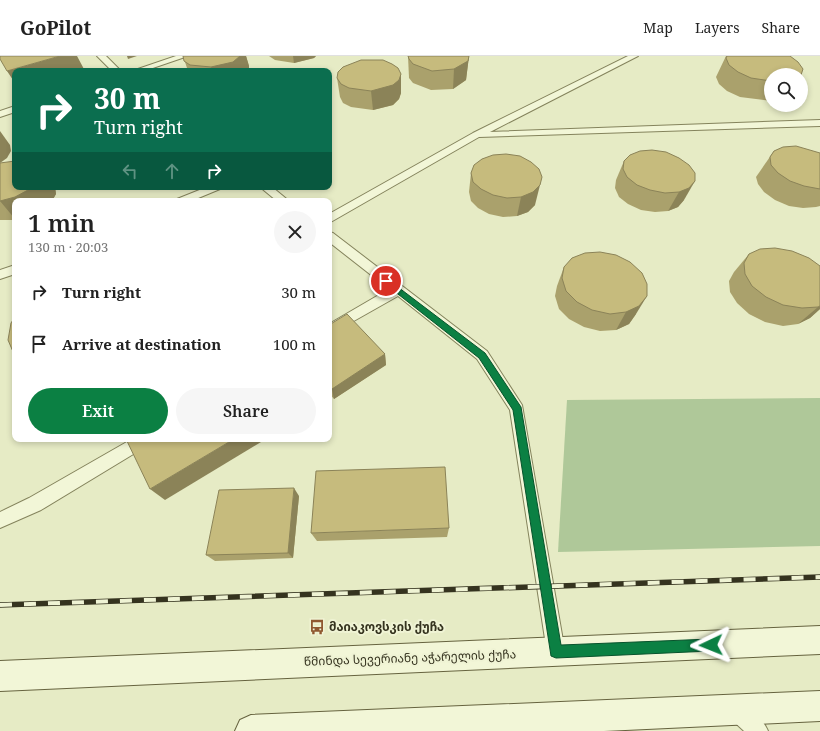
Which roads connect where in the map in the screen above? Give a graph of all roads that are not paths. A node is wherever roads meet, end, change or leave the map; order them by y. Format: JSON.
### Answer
{"nodes":[{"id":1,"x":101,"y":56,"type":"edge"},
{"id":2,"x":184,"y":56,"type":"edge"},
{"id":3,"x":613,"y":56,"type":"edge"},
{"id":4,"x":634,"y":56,"type":"edge"},
{"id":5,"x":623,"y":61,"type":"junction"},
{"id":6,"x":114,"y":68,"type":"edge"},
{"id":7,"x":146,"y":68,"type":"edge"},
{"id":8,"x":12,"y":110,"type":"edge"},
{"id":9,"x":0,"y":114,"type":"edge"},
{"id":10,"x":820,"y":123,"type":"edge"},
{"id":11,"x":476,"y":135,"type":"junction"},
{"id":12,"x":208,"y":190,"type":"edge"},
{"id":13,"x":270,"y":190,"type":"edge"},
{"id":14,"x":188,"y":198,"type":"edge"},
{"id":15,"x":280,"y":198,"type":"edge"},
{"id":16,"x":332,"y":217,"type":"edge"},
{"id":17,"x":332,"y":238,"type":"edge"},
{"id":18,"x":12,"y":270,"type":"edge"},
{"id":19,"x":0,"y":275,"type":"edge"},
{"id":20,"x":398,"y":290,"type":"junction"},
{"id":21,"x":332,"y":328,"type":"edge"},
{"id":22,"x":140,"y":442,"type":"edge"},
{"id":23,"x":0,"y":520,"type":"edge"},
{"id":24,"x":820,"y":640,"type":"edge"},
{"id":25,"x":556,"y":652,"type":"junction"},
{"id":26,"x":0,"y":676,"type":"edge"},
{"id":27,"x":820,"y":706,"type":"edge"},
{"id":28,"x":736,"y":710,"type":"junction"},
{"id":29,"x":251,"y":731,"type":"edge"},
{"id":30,"x":758,"y":731,"type":"edge"}],
"edges":[{"from":1,"to":6,"type":"lane"},
{"from":2,"to":7,"type":"lane"},
{"from":3,"to":5,"type":"lane"},
{"from":4,"to":5,"type":"lane"},
{"from":5,"to":11,"type":"lane"},
{"from":8,"to":9,"type":"lane"},
{"from":10,"to":11,"type":"lane"},
{"from":11,"to":16,"type":"lane"},
{"from":12,"to":14,"type":"lane"},
{"from":13,"to":15,"type":"lane"},
{"from":17,"to":20,"type":"lane"},
{"from":18,"to":19,"type":"lane"},
{"from":20,"to":21,"type":"lane"},
{"from":20,"to":25,"type":"lane"},
{"from":22,"to":23,"type":"lane"},
{"from":24,"to":25,"type":"main road","name":"წმინდა სევერიანე აჭარელის ქუჩა"},
{"from":25,"to":26,"type":"main road","name":"წმინდა სევერიანე აჭარელის ქუჩა"},
{"from":27,"to":28,"type":"main road"},
{"from":28,"to":29,"type":"main road"},
{"from":28,"to":30,"type":"lane"}]}
